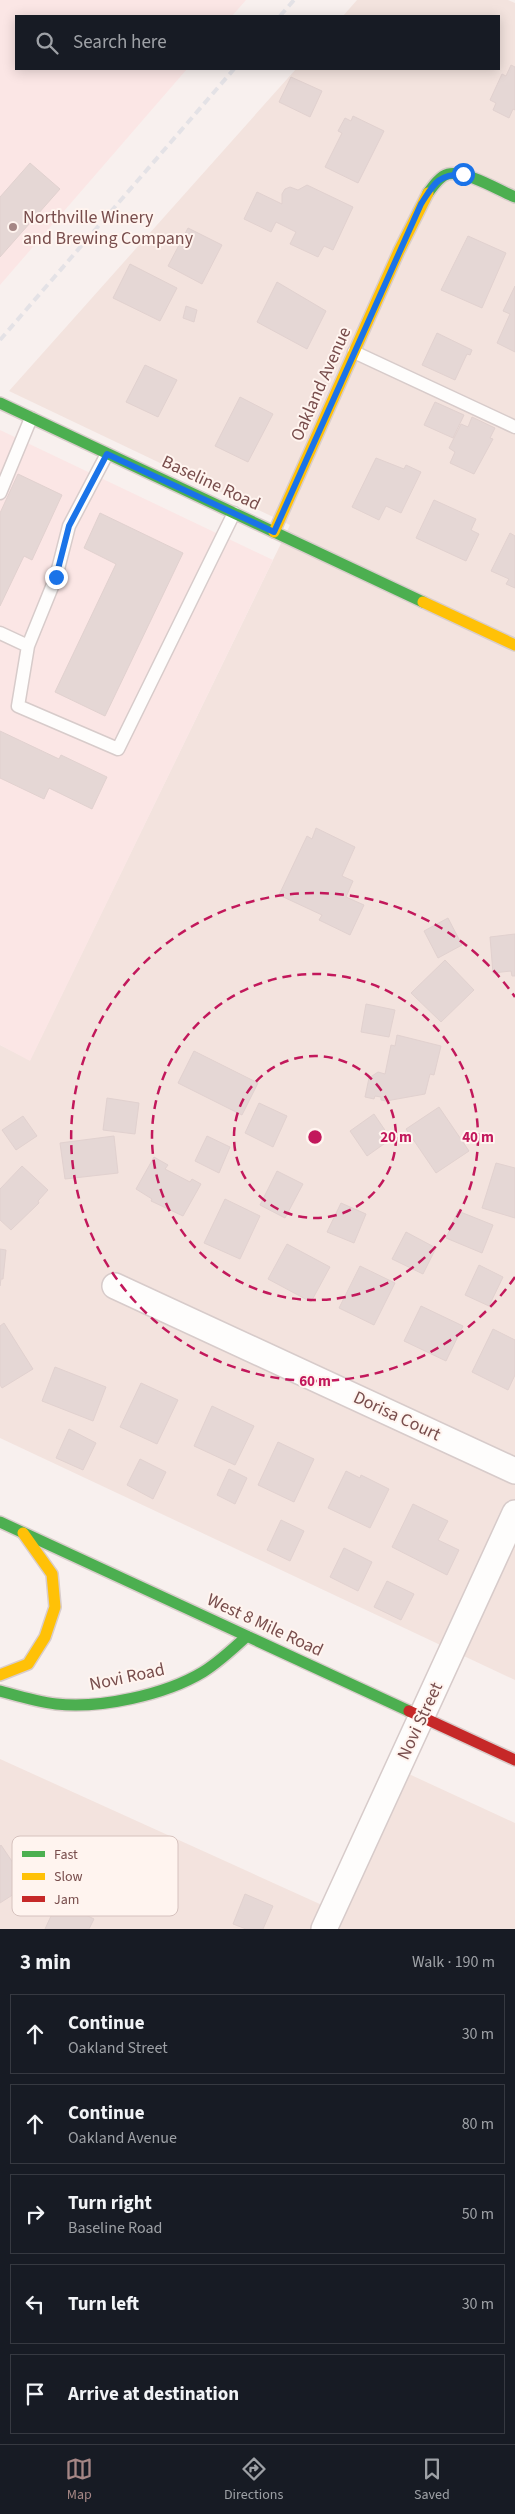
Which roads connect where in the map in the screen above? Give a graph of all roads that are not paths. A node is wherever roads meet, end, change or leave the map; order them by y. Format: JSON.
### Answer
{"nodes":[{"id":1,"x":515,"y":197,"type":"edge"},
{"id":2,"x":354,"y":352,"type":"junction"},
{"id":3,"x":0,"y":403,"type":"edge"},
{"id":4,"x":31,"y":418,"type":"junction"},
{"id":5,"x":515,"y":426,"type":"edge"},
{"id":6,"x":107,"y":454,"type":"junction"},
{"id":7,"x":0,"y":494,"type":"edge"},
{"id":8,"x":234,"y":513,"type":"junction"},
{"id":9,"x":274,"y":532,"type":"junction"},
{"id":10,"x":0,"y":632,"type":"edge"},
{"id":11,"x":515,"y":645,"type":"edge"},
{"id":12,"x":28,"y":646,"type":"junction"},
{"id":13,"x":115,"y":1286,"type":"dead end"},
{"id":14,"x":515,"y":1472,"type":"edge"},
{"id":15,"x":515,"y":1513,"type":"edge"},
{"id":16,"x":0,"y":1522,"type":"edge"},
{"id":17,"x":22,"y":1532,"type":"junction"},
{"id":18,"x":247,"y":1636,"type":"junction"},
{"id":19,"x":0,"y":1675,"type":"edge"},
{"id":20,"x":0,"y":1691,"type":"edge"},
{"id":21,"x":422,"y":1717,"type":"junction"},
{"id":22,"x":515,"y":1760,"type":"edge"},
{"id":23,"x":324,"y":1929,"type":"edge"}],
"edges":[{"from":1,"to":2,"type":"street","name":"Oakland Avenue"},
{"from":2,"to":5,"type":"lane"},
{"from":2,"to":9,"type":"street","name":"Oakland Avenue"},
{"from":3,"to":4,"type":"street","name":"Baseline Road"},
{"from":4,"to":6,"type":"street","name":"Baseline Road"},
{"from":4,"to":7,"type":"lane"},
{"from":6,"to":8,"type":"street","name":"Baseline Road"},
{"from":6,"to":12,"type":"lane"},
{"from":8,"to":9,"type":"street","name":"Baseline Road"},
{"from":8,"to":12,"type":"lane"},
{"from":9,"to":11,"type":"street","name":"Baseline Road"},
{"from":10,"to":12,"type":"lane"},
{"from":13,"to":14,"type":"street","name":"Dorisa Court"},
{"from":15,"to":21,"type":"street","name":"Novi Street"},
{"from":16,"to":17,"type":"street","name":"West 8 Mile Road"},
{"from":17,"to":18,"type":"street","name":"West 8 Mile Road"},
{"from":17,"to":19,"type":"street"},
{"from":18,"to":20,"type":"street","name":"Novi Road"},
{"from":18,"to":21,"type":"street","name":"West 8 Mile Road"},
{"from":21,"to":22,"type":"street","name":"West 8 Mile Road"},
{"from":21,"to":23,"type":"street","name":"Novi Street"}]}
